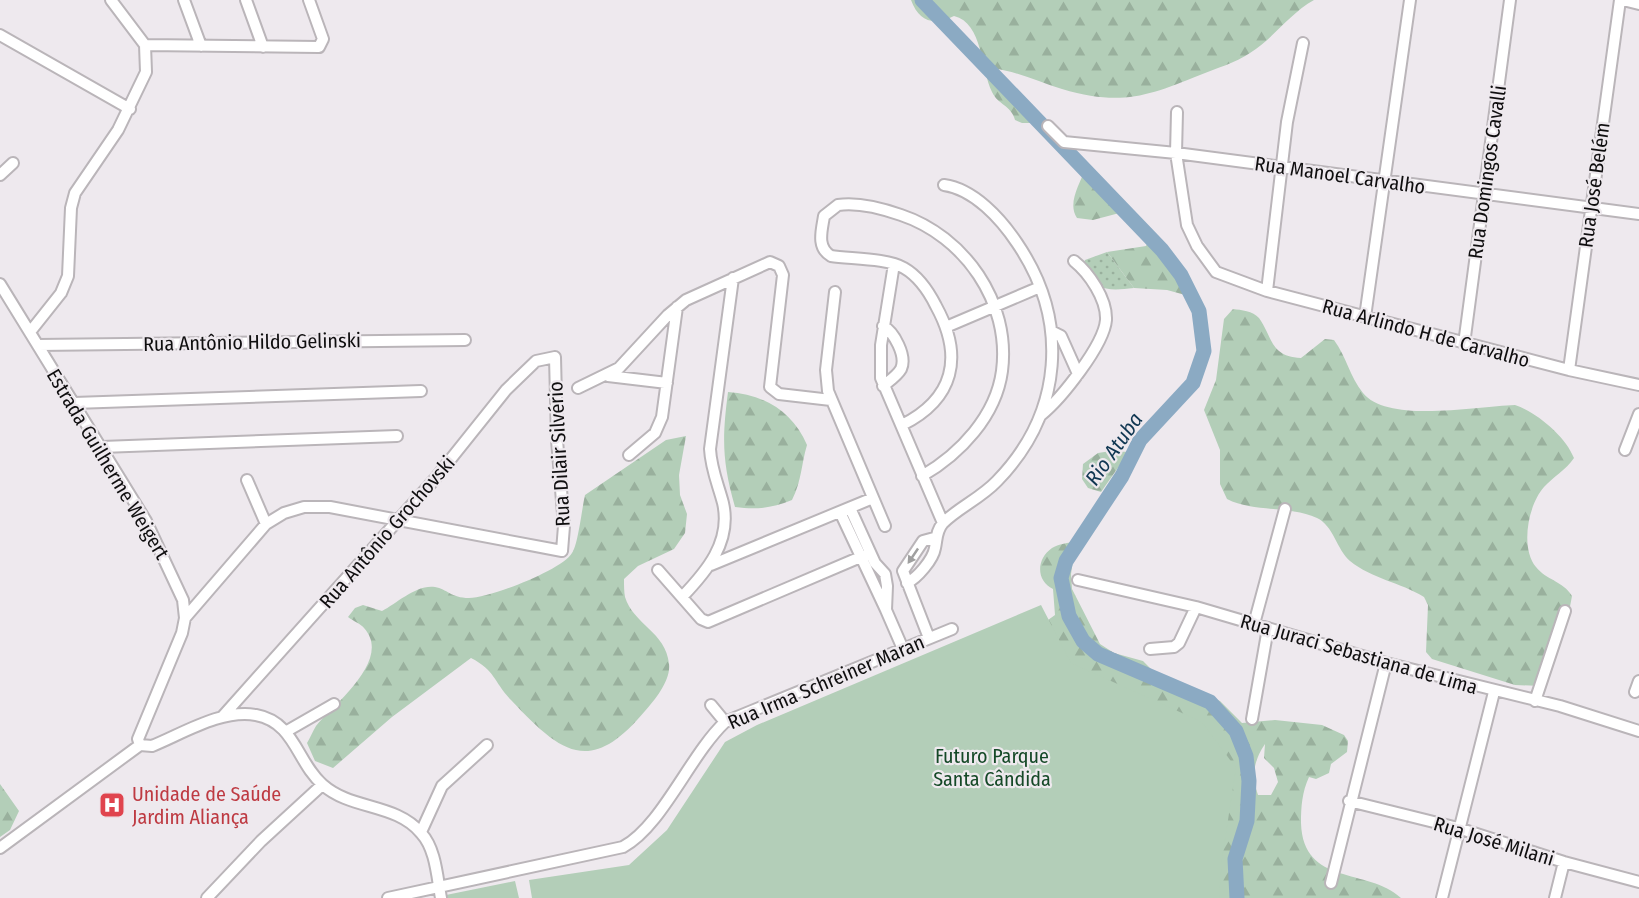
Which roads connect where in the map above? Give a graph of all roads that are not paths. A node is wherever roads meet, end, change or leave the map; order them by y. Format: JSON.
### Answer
{"nodes":[{"id":1,"x":111,"y":0,"type":"edge"},
{"id":2,"x":184,"y":0,"type":"edge"},
{"id":3,"x":246,"y":0,"type":"edge"},
{"id":4,"x":309,"y":0,"type":"edge"},
{"id":5,"x":1410,"y":0,"type":"edge"},
{"id":6,"x":1510,"y":0,"type":"edge"},
{"id":7,"x":1622,"y":0,"type":"edge"},
{"id":8,"x":1639,"y":4,"type":"edge"},
{"id":9,"x":0,"y":34,"type":"edge"},
{"id":10,"x":1303,"y":43,"type":"dead end"},
{"id":11,"x":145,"y":45,"type":"junction"},
{"id":12,"x":201,"y":46,"type":"junction"},
{"id":13,"x":263,"y":47,"type":"junction"},
{"id":14,"x":130,"y":109,"type":"junction"},
{"id":15,"x":1177,"y":112,"type":"dead end"},
{"id":16,"x":1048,"y":126,"type":"dead end"},
{"id":17,"x":1176,"y":153,"type":"junction"},
{"id":18,"x":13,"y":163,"type":"dead end"},
{"id":19,"x":1283,"y":167,"type":"junction"},
{"id":20,"x":0,"y":175,"type":"edge"},
{"id":21,"x":1385,"y":182,"type":"junction"},
{"id":22,"x":944,"y":185,"type":"dead end"},
{"id":23,"x":1484,"y":195,"type":"junction"},
{"id":24,"x":1591,"y":208,"type":"junction"},
{"id":25,"x":1639,"y":214,"type":"edge"},
{"id":26,"x":1074,"y":261,"type":"dead end"},
{"id":27,"x":894,"y":264,"type":"junction"},
{"id":28,"x":733,"y":278,"type":"junction"},
{"id":29,"x":0,"y":284,"type":"edge"},
{"id":30,"x":1040,"y":287,"type":"junction"},
{"id":31,"x":1267,"y":291,"type":"junction"},
{"id":32,"x":835,"y":292,"type":"dead end"},
{"id":33,"x":994,"y":305,"type":"junction"},
{"id":34,"x":677,"y":307,"type":"junction"},
{"id":35,"x":1365,"y":317,"type":"junction"},
{"id":36,"x":883,"y":326,"type":"junction"},
{"id":37,"x":946,"y":327,"type":"junction"},
{"id":38,"x":1051,"y":331,"type":"junction"},
{"id":39,"x":30,"y":332,"type":"junction"},
{"id":40,"x":465,"y":340,"type":"dead end"},
{"id":41,"x":1464,"y":344,"type":"junction"},
{"id":42,"x":38,"y":345,"type":"junction"},
{"id":43,"x":555,"y":357,"type":"joint"},
{"id":44,"x":1569,"y":370,"type":"junction"},
{"id":45,"x":1078,"y":374,"type":"junction"},
{"id":46,"x":608,"y":375,"type":"junction"},
{"id":47,"x":667,"y":383,"type":"junction"},
{"id":48,"x":1639,"y":385,"type":"edge"},
{"id":49,"x":883,"y":386,"type":"junction"},
{"id":50,"x":578,"y":388,"type":"dead end"},
{"id":51,"x":420,"y":391,"type":"dead end"},
{"id":52,"x":831,"y":400,"type":"junction"},
{"id":53,"x":75,"y":403,"type":"junction"},
{"id":54,"x":1639,"y":414,"type":"edge"},
{"id":55,"x":1041,"y":415,"type":"junction"},
{"id":56,"x":902,"y":425,"type":"junction"},
{"id":57,"x":397,"y":436,"type":"dead end"},
{"id":58,"x":102,"y":447,"type":"junction"},
{"id":59,"x":1625,"y":450,"type":"dead end"},
{"id":60,"x":629,"y":455,"type":"dead end"},
{"id":61,"x":922,"y":476,"type":"junction"},
{"id":62,"x":247,"y":480,"type":"dead end"},
{"id":63,"x":873,"y":498,"type":"junction"},
{"id":64,"x":1285,"y":509,"type":"dead end"},
{"id":65,"x":845,"y":510,"type":"junction"},
{"id":66,"x":399,"y":520,"type":"junction"},
{"id":67,"x":943,"y":523,"type":"junction"},
{"id":68,"x":266,"y":524,"type":"junction"},
{"id":69,"x":885,"y":526,"type":"dead end"},
{"id":70,"x":865,"y":555,"type":"junction"},
{"id":71,"x":711,"y":565,"type":"junction"},
{"id":72,"x":658,"y":570,"type":"dead end"},
{"id":73,"x":886,"y":580,"type":"junction"},
{"id":74,"x":1078,"y":580,"type":"dead end"},
{"id":75,"x":873,"y":584,"type":"junction"},
{"id":76,"x":682,"y":597,"type":"junction"},
{"id":77,"x":1196,"y":607,"type":"junction"},
{"id":78,"x":886,"y":610,"type":"junction"},
{"id":79,"x":1565,"y":611,"type":"dead end"},
{"id":80,"x":185,"y":618,"type":"junction"},
{"id":81,"x":1254,"y":624,"type":"junction"},
{"id":82,"x":1268,"y":628,"type":"junction"},
{"id":83,"x":952,"y":629,"type":"dead end"},
{"id":84,"x":929,"y":638,"type":"junction"},
{"id":85,"x":903,"y":649,"type":"junction"},
{"id":86,"x":1150,"y":649,"type":"dead end"},
{"id":87,"x":1386,"y":663,"type":"junction"},
{"id":88,"x":1494,"y":692,"type":"junction"},
{"id":89,"x":1535,"y":700,"type":"junction"},
{"id":90,"x":334,"y":704,"type":"dead end"},
{"id":91,"x":711,"y":705,"type":"dead end"},
{"id":92,"x":223,"y":716,"type":"junction"},
{"id":93,"x":1252,"y":719,"type":"dead end"},
{"id":94,"x":725,"y":722,"type":"junction"},
{"id":95,"x":1639,"y":730,"type":"edge"},
{"id":96,"x":287,"y":731,"type":"junction"},
{"id":97,"x":140,"y":745,"type":"junction"},
{"id":98,"x":487,"y":745,"type":"dead end"},
{"id":99,"x":322,"y":785,"type":"junction"},
{"id":100,"x":1349,"y":801,"type":"junction"},
{"id":101,"x":1458,"y":828,"type":"junction"},
{"id":102,"x":420,"y":832,"type":"junction"},
{"id":103,"x":0,"y":848,"type":"edge"},
{"id":104,"x":1564,"y":862,"type":"junction"},
{"id":105,"x":1639,"y":882,"type":"edge"},
{"id":106,"x":1330,"y":883,"type":"dead end"},
{"id":107,"x":440,"y":893,"type":"edge"},
{"id":108,"x":207,"y":898,"type":"edge"},
{"id":109,"x":388,"y":898,"type":"edge"},
{"id":110,"x":1442,"y":898,"type":"edge"},
{"id":111,"x":1555,"y":898,"type":"edge"}],
"edges":[{"from":1,"to":11,"type":"street"},
{"from":2,"to":12,"type":"street"},
{"from":3,"to":13,"type":"street"},
{"from":4,"to":13,"type":"street"},
{"from":5,"to":21,"type":"street"},
{"from":6,"to":23,"type":"street","name":"Rua Domingos Cavalli"},
{"from":7,"to":8,"type":"street"},
{"from":7,"to":24,"type":"street","name":"Rua José Belém"},
{"from":9,"to":14,"type":"street"},
{"from":10,"to":19,"type":"street"},
{"from":11,"to":12,"type":"street"},
{"from":11,"to":14,"type":"street"},
{"from":12,"to":13,"type":"street"},
{"from":14,"to":39,"type":"street"},
{"from":15,"to":17,"type":"street"},
{"from":16,"to":17,"type":"street","name":"Rua Manoel Carvalho"},
{"from":17,"to":19,"type":"street","name":"Rua Manoel Carvalho"},
{"from":17,"to":31,"type":"street","name":"Rua Arlindo H de Carvalho"},
{"from":18,"to":20,"type":"street"},
{"from":19,"to":21,"type":"street","name":"Rua Manoel Carvalho"},
{"from":19,"to":31,"type":"street"},
{"from":21,"to":23,"type":"street","name":"Rua Manoel Carvalho"},
{"from":21,"to":35,"type":"street"},
{"from":22,"to":30,"type":"street"},
{"from":23,"to":24,"type":"street","name":"Rua Manoel Carvalho"},
{"from":23,"to":41,"type":"street","name":"Rua Domingos Cavalli"},
{"from":24,"to":25,"type":"street","name":"Rua Manoel Carvalho"},
{"from":24,"to":44,"type":"street","name":"Rua José Belém"},
{"from":26,"to":45,"type":"street"},
{"from":27,"to":33,"type":"street"},
{"from":27,"to":36,"type":"street"},
{"from":27,"to":37,"type":"street"},
{"from":28,"to":34,"type":"street"},
{"from":28,"to":52,"type":"street"},
{"from":28,"to":71,"type":"street"},
{"from":29,"to":39,"type":"street","name":"Estrada Guilherme Weigert"},
{"from":30,"to":33,"type":"street"},
{"from":30,"to":38,"type":"street"},
{"from":31,"to":35,"type":"street","name":"Rua Arlindo H de Carvalho"},
{"from":32,"to":52,"type":"street"},
{"from":33,"to":37,"type":"street"},
{"from":33,"to":61,"type":"street"},
{"from":34,"to":46,"type":"street"},
{"from":34,"to":47,"type":"street"},
{"from":35,"to":41,"type":"street","name":"Rua Arlindo H de Carvalho"},
{"from":36,"to":49,"type":"street"},
{"from":36,"to":49,"type":"street"},
{"from":37,"to":56,"type":"street"},
{"from":38,"to":45,"type":"street"},
{"from":38,"to":55,"type":"street"},
{"from":39,"to":42,"type":"street","name":"Estrada Guilherme Weigert"},
{"from":40,"to":42,"type":"street","name":"Rua Antônio Hildo Gelinski"},
{"from":41,"to":44,"type":"street","name":"Rua Arlindo H de Carvalho"},
{"from":42,"to":53,"type":"street","name":"Estrada Guilherme Weigert"},
{"from":43,"to":66,"type":"street","name":"Rua Antônio Grochovski"},
{"from":43,"to":66,"type":"street","name":"Rua Dilair Silvério"},
{"from":44,"to":48,"type":"street","name":"Rua Arlindo H de Carvalho"},
{"from":45,"to":55,"type":"street"},
{"from":46,"to":47,"type":"street"},
{"from":46,"to":50,"type":"street"},
{"from":47,"to":60,"type":"street"},
{"from":49,"to":56,"type":"street"},
{"from":51,"to":53,"type":"street"},
{"from":52,"to":63,"type":"street"},
{"from":53,"to":58,"type":"street","name":"Estrada Guilherme Weigert"},
{"from":54,"to":59,"type":"street"},
{"from":55,"to":67,"type":"street"},
{"from":56,"to":61,"type":"street"},
{"from":57,"to":58,"type":"street"},
{"from":58,"to":80,"type":"street","name":"Estrada Guilherme Weigert"},
{"from":61,"to":67,"type":"street"},
{"from":62,"to":68,"type":"street"},
{"from":63,"to":65,"type":"street"},
{"from":63,"to":69,"type":"street"},
{"from":64,"to":81,"type":"street"},
{"from":65,"to":70,"type":"street"},
{"from":65,"to":71,"type":"street"},
{"from":66,"to":68,"type":"street"},
{"from":66,"to":92,"type":"street","name":"Rua Antônio Grochovski"},
{"from":67,"to":84,"type":"street"},
{"from":68,"to":80,"type":"street"},
{"from":70,"to":73,"type":"street"},
{"from":70,"to":75,"type":"street"},
{"from":70,"to":76,"type":"street"},
{"from":71,"to":76,"type":"street"},
{"from":72,"to":76,"type":"street"},
{"from":73,"to":75,"type":"street"},
{"from":73,"to":78,"type":"street"},
{"from":74,"to":77,"type":"street","name":"Rua Juraci Sebastiana de Lima"},
{"from":75,"to":78,"type":"street"},
{"from":77,"to":81,"type":"street","name":"Rua Juraci Sebastiana de Lima"},
{"from":77,"to":86,"type":"street"},
{"from":78,"to":85,"type":"street"},
{"from":79,"to":89,"type":"street"},
{"from":80,"to":97,"type":"street","name":"Estrada Guilherme Weigert"},
{"from":81,"to":82,"type":"street","name":"Rua Juraci Sebastiana de Lima"},
{"from":82,"to":87,"type":"street","name":"Rua Juraci Sebastiana de Lima"},
{"from":82,"to":93,"type":"street"},
{"from":83,"to":84,"type":"street","name":"Rua Irma Schreiner Maran"},
{"from":84,"to":85,"type":"street","name":"Rua Irma Schreiner Maran"},
{"from":85,"to":94,"type":"street","name":"Rua Irma Schreiner Maran"},
{"from":87,"to":88,"type":"street","name":"Rua Juraci Sebastiana de Lima"},
{"from":87,"to":100,"type":"street"},
{"from":88,"to":89,"type":"street","name":"Rua Juraci Sebastiana de Lima"},
{"from":88,"to":101,"type":"street"},
{"from":89,"to":95,"type":"street","name":"Rua Juraci Sebastiana de Lima"},
{"from":90,"to":96,"type":"street"},
{"from":91,"to":94,"type":"street"},
{"from":92,"to":96,"type":"street"},
{"from":92,"to":97,"type":"street"},
{"from":94,"to":107,"type":"street","name":"Rua Irma Schreiner Maran"},
{"from":96,"to":99,"type":"street"},
{"from":97,"to":103,"type":"street"},
{"from":98,"to":102,"type":"street"},
{"from":99,"to":102,"type":"street"},
{"from":99,"to":108,"type":"street"},
{"from":100,"to":101,"type":"street","name":"Rua José Milani"},
{"from":100,"to":106,"type":"street"},
{"from":101,"to":104,"type":"street","name":"Rua José Milani"},
{"from":101,"to":110,"type":"street"},
{"from":102,"to":107,"type":"street"},
{"from":104,"to":105,"type":"street","name":"Rua José Milani"},
{"from":104,"to":111,"type":"street"},
{"from":107,"to":109,"type":"street","name":"Rua Irma Schreiner Maran"}]}
